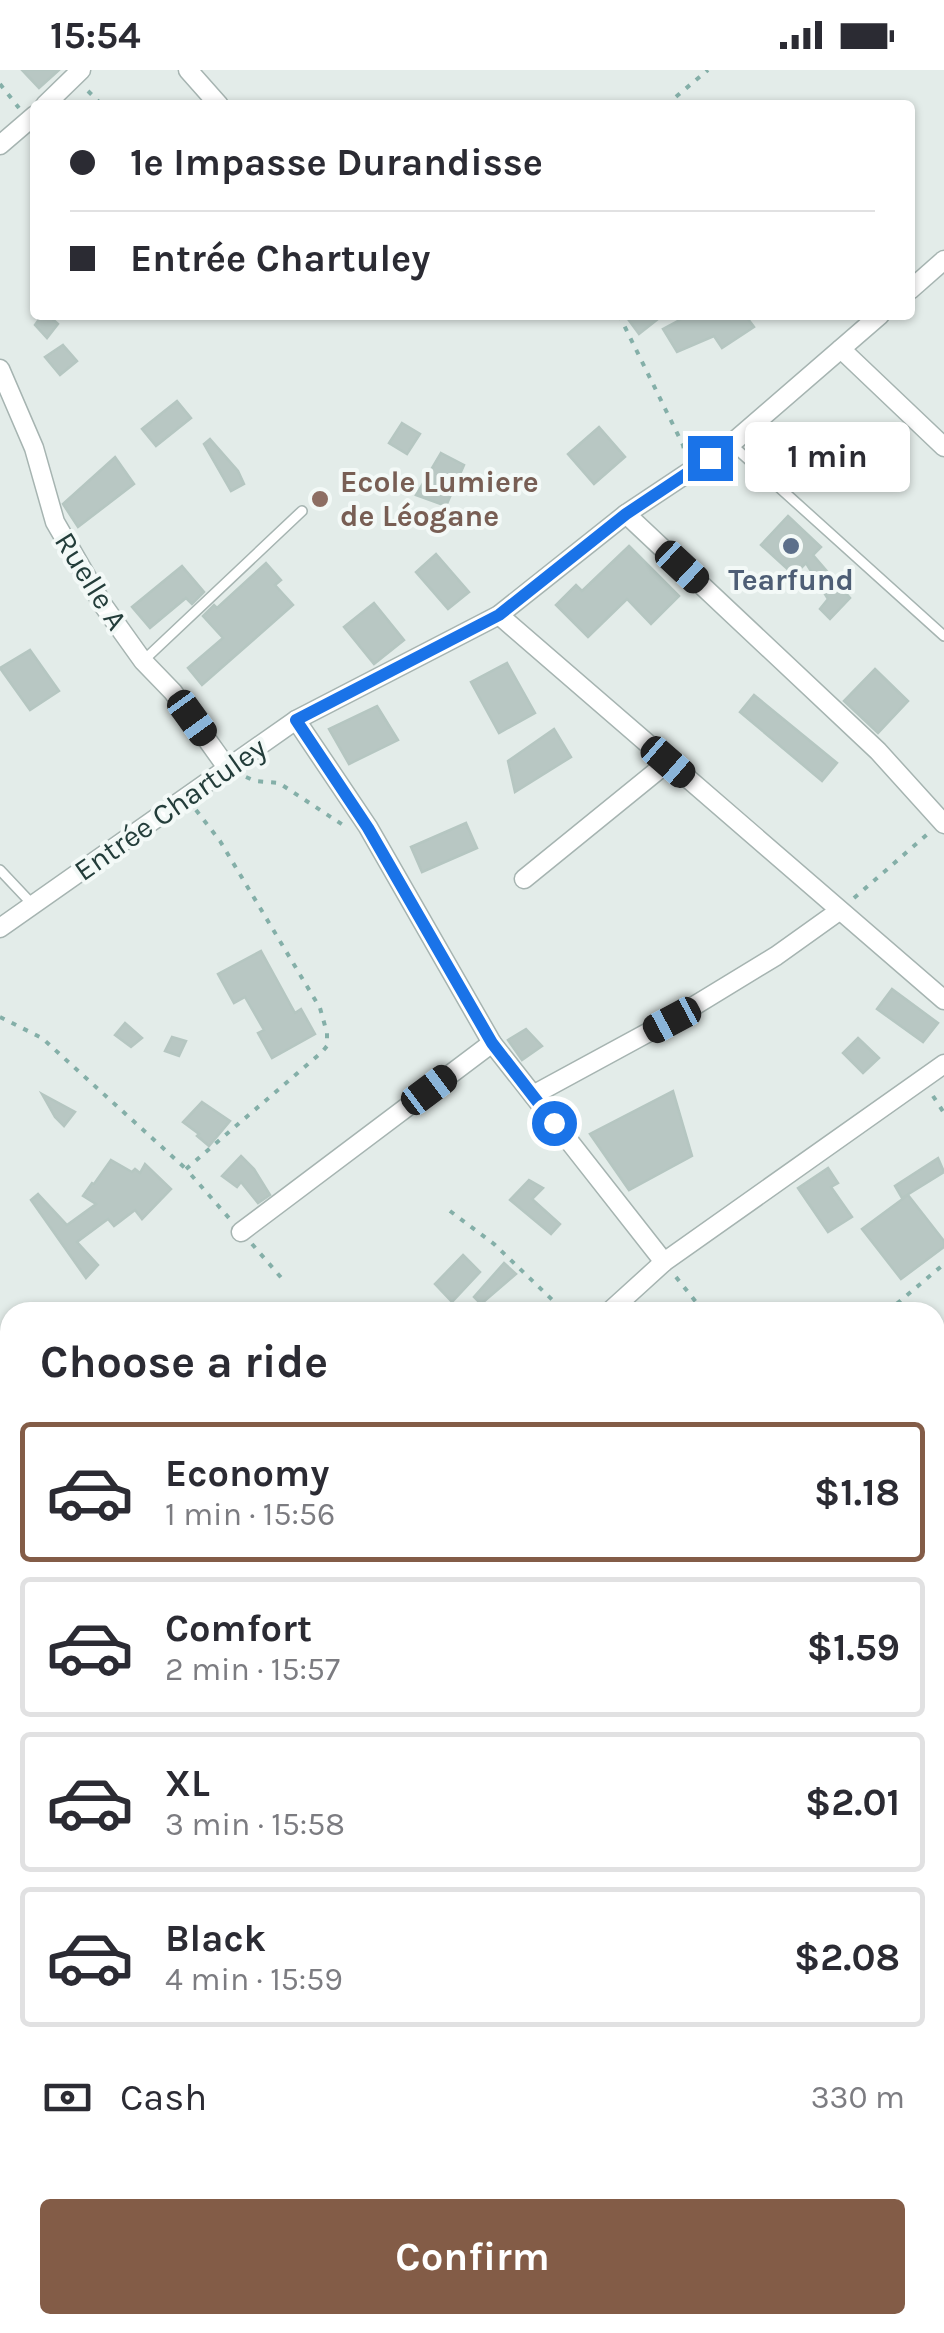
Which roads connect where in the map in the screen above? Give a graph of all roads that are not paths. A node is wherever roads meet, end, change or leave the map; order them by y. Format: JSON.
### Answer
{"nodes":[{"id":1,"x":82,"y":70,"type":"edge"},
{"id":2,"x":188,"y":70,"type":"edge"},
{"id":3,"x":50,"y":100,"type":"edge"},
{"id":4,"x":215,"y":100,"type":"edge"},
{"id":5,"x":30,"y":120,"type":"edge"},
{"id":6,"x":0,"y":145,"type":"edge"},
{"id":7,"x":944,"y":260,"type":"edge"},
{"id":8,"x":915,"y":286,"type":"edge"},
{"id":9,"x":874,"y":320,"type":"edge"},
{"id":10,"x":840,"y":349,"type":"junction"},
{"id":11,"x":0,"y":369,"type":"edge"},
{"id":12,"x":731,"y":444,"type":"junction"},
{"id":13,"x":944,"y":447,"type":"edge"},
{"id":14,"x":302,"y":511,"type":"dead end"},
{"id":15,"x":626,"y":514,"type":"junction"},
{"id":16,"x":499,"y":615,"type":"junction"},
{"id":17,"x":944,"y":636,"type":"edge"},
{"id":18,"x":143,"y":661,"type":"junction"},
{"id":19,"x":296,"y":720,"type":"junction"},
{"id":20,"x":668,"y":762,"type":"junction"},
{"id":21,"x":228,"y":769,"type":"junction"},
{"id":22,"x":943,"y":822,"type":"edge"},
{"id":23,"x":0,"y":870,"type":"edge"},
{"id":24,"x":524,"y":879,"type":"dead end"},
{"id":25,"x":33,"y":905,"type":"junction"},
{"id":26,"x":839,"y":911,"type":"junction"},
{"id":27,"x":0,"y":928,"type":"edge"},
{"id":28,"x":944,"y":1000,"type":"edge"},
{"id":29,"x":492,"y":1043,"type":"junction"},
{"id":30,"x":944,"y":1064,"type":"edge"},
{"id":31,"x":533,"y":1095,"type":"junction"},
{"id":32,"x":241,"y":1232,"type":"road end"},
{"id":33,"x":664,"y":1262,"type":"junction"},
{"id":34,"x":620,"y":1302,"type":"edge"}],
"edges":[{"from":1,"to":3,"type":"street"},
{"from":2,"to":4,"type":"street"},
{"from":5,"to":6,"type":"street"},
{"from":7,"to":8,"type":"street"},
{"from":9,"to":10,"type":"street","name":"Entrée Chartuley"},
{"from":10,"to":12,"type":"street","name":"Entrée Chartuley"},
{"from":10,"to":13,"type":"street"},
{"from":11,"to":18,"type":"street","name":"Ruelle A"},
{"from":12,"to":15,"type":"street","name":"Entrée Chartuley"},
{"from":12,"to":17,"type":"lane"},
{"from":14,"to":18,"type":"lane"},
{"from":15,"to":16,"type":"street","name":"Entrée Chartuley"},
{"from":15,"to":22,"type":"street"},
{"from":16,"to":19,"type":"street","name":"Entrée Chartuley"},
{"from":16,"to":20,"type":"street"},
{"from":18,"to":21,"type":"street","name":"Ruelle A"},
{"from":19,"to":21,"type":"street","name":"Entrée Chartuley"},
{"from":19,"to":29,"type":"street"},
{"from":20,"to":24,"type":"street"},
{"from":20,"to":26,"type":"street"},
{"from":21,"to":25,"type":"street","name":"Entrée Chartuley"},
{"from":23,"to":25,"type":"lane"},
{"from":25,"to":27,"type":"street","name":"Entrée Chartuley"},
{"from":26,"to":28,"type":"street"},
{"from":26,"to":31,"type":"street"},
{"from":29,"to":31,"type":"street"},
{"from":29,"to":32,"type":"street"},
{"from":30,"to":33,"type":"street"},
{"from":31,"to":33,"type":"street"},
{"from":33,"to":34,"type":"street"}]}
